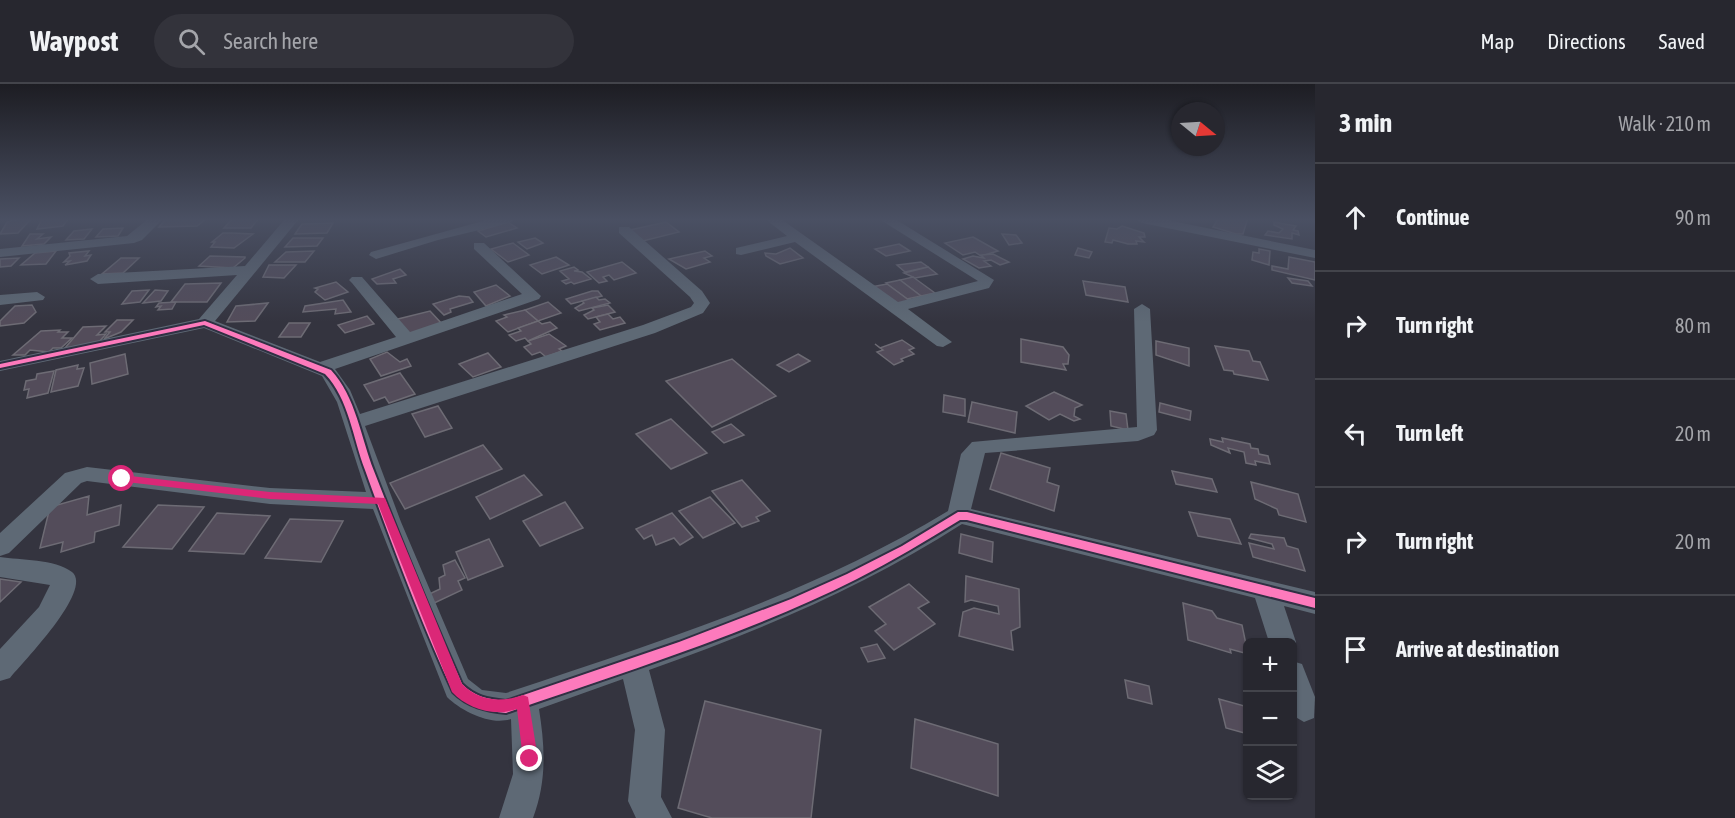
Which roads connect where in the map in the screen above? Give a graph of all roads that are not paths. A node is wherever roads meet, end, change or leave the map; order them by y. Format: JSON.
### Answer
{"nodes":[{"id":1,"x":263,"y":253,"type":"edge"},
{"id":2,"x":382,"y":253,"type":"edge"},
{"id":3,"x":486,"y":253,"type":"edge"},
{"id":4,"x":650,"y":253,"type":"edge"},
{"id":5,"x":817,"y":253,"type":"edge"},
{"id":6,"x":942,"y":253,"type":"edge"},
{"id":7,"x":376,"y":255,"type":"dead end"},
{"id":8,"x":249,"y":270,"type":"junction"},
{"id":9,"x":98,"y":279,"type":"dead end"},
{"id":10,"x":357,"y":280,"type":"dead end"},
{"id":11,"x":37,"y":297,"type":"dead end"},
{"id":12,"x":0,"y":300,"type":"edge"},
{"id":13,"x":894,"y":308,"type":"junction"},
{"id":14,"x":1142,"y":309,"type":"dead end"},
{"id":15,"x":205,"y":323,"type":"junction"},
{"id":16,"x":408,"y":340,"type":"junction"},
{"id":17,"x":943,"y":342,"type":"dead end"},
{"id":18,"x":0,"y":366,"type":"edge"},
{"id":19,"x":321,"y":368,"type":"junction"},
{"id":20,"x":352,"y":423,"type":"junction"},
{"id":21,"x":381,"y":501,"type":"junction"},
{"id":22,"x":958,"y":516,"type":"junction"},
{"id":23,"x":0,"y":547,"type":"edge"},
{"id":24,"x":0,"y":567,"type":"edge"},
{"id":25,"x":1266,"y":591,"type":"junction"},
{"id":26,"x":1315,"y":603,"type":"edge"},
{"id":27,"x":1281,"y":638,"type":"edge"},
{"id":28,"x":633,"y":663,"type":"junction"},
{"id":29,"x":0,"y":669,"type":"edge"},
{"id":30,"x":1297,"y":686,"type":"edge"},
{"id":31,"x":523,"y":701,"type":"junction"},
{"id":32,"x":1304,"y":708,"type":"dead end"},
{"id":33,"x":516,"y":818,"type":"edge"},
{"id":34,"x":655,"y":818,"type":"edge"}],
"edges":[{"from":1,"to":8,"type":"street"},
{"from":2,"to":7,"type":"street"},
{"from":3,"to":16,"type":"street"},
{"from":4,"to":20,"type":"street"},
{"from":5,"to":13,"type":"street"},
{"from":6,"to":13,"type":"street"},
{"from":8,"to":9,"type":"street"},
{"from":8,"to":15,"type":"street"},
{"from":10,"to":16,"type":"street"},
{"from":11,"to":12,"type":"street"},
{"from":13,"to":17,"type":"street"},
{"from":14,"to":22,"type":"street"},
{"from":15,"to":18,"type":"street"},
{"from":15,"to":19,"type":"street"},
{"from":16,"to":19,"type":"street"},
{"from":19,"to":20,"type":"street"},
{"from":20,"to":21,"type":"street"},
{"from":21,"to":23,"type":"street"},
{"from":21,"to":31,"type":"street"},
{"from":22,"to":25,"type":"street"},
{"from":22,"to":28,"type":"street"},
{"from":24,"to":29,"type":"street"},
{"from":25,"to":26,"type":"street"},
{"from":25,"to":27,"type":"street"},
{"from":28,"to":31,"type":"street"},
{"from":28,"to":34,"type":"street"},
{"from":30,"to":32,"type":"street"},
{"from":31,"to":33,"type":"street"}]}
